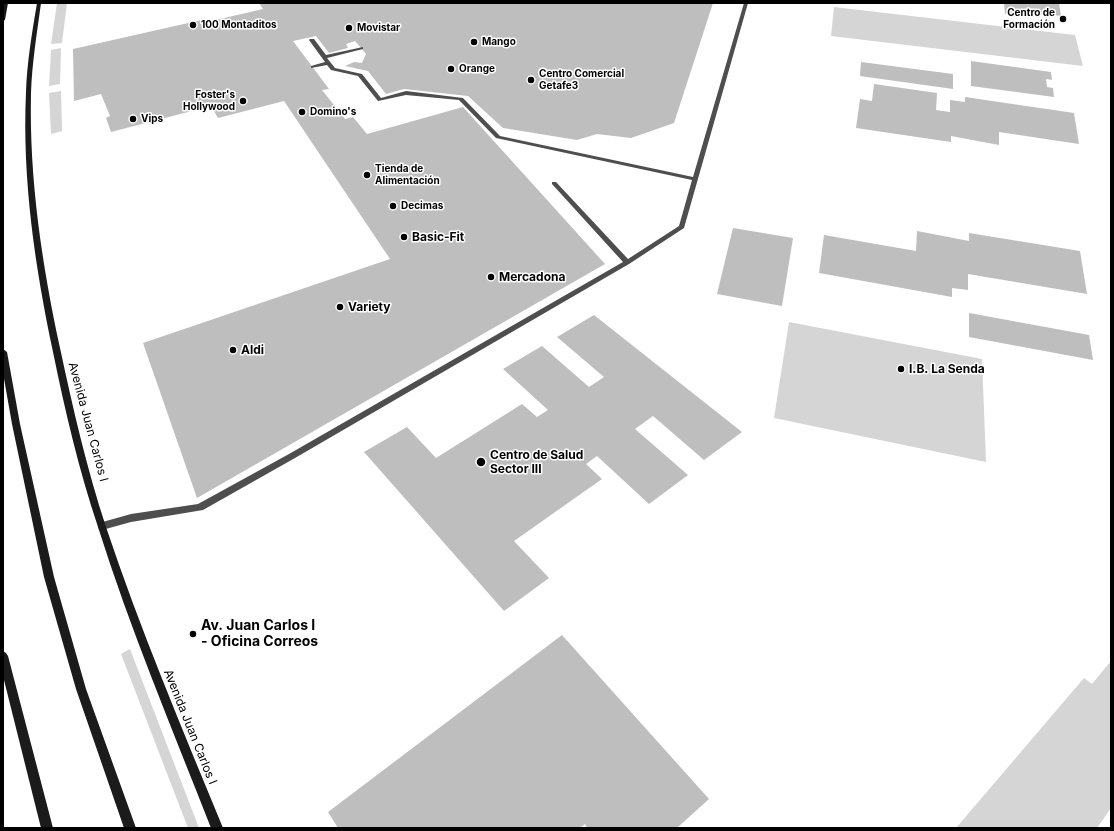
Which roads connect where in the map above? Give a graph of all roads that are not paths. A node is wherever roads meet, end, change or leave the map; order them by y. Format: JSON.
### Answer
{"nodes":[{"id":1,"x":6,"y":3,"type":"edge"},
{"id":2,"x":39,"y":3,"type":"edge"},
{"id":3,"x":746,"y":3,"type":"edge"},
{"id":4,"x":3,"y":20,"type":"edge"},
{"id":5,"x":312,"y":40,"type":"dead end"},
{"id":6,"x":361,"y":48,"type":"dead end"},
{"id":7,"x":324,"y":57,"type":"junction"},
{"id":8,"x":328,"y":63,"type":"junction"},
{"id":9,"x":313,"y":67,"type":"dead end"},
{"id":10,"x":696,"y":179,"type":"junction"},
{"id":11,"x":554,"y":183,"type":"dead end"},
{"id":12,"x":627,"y":262,"type":"junction"},
{"id":13,"x":3,"y":352,"type":"edge"},
{"id":14,"x":102,"y":526,"type":"junction"},
{"id":15,"x":3,"y":656,"type":"edge"},
{"id":16,"x":47,"y":828,"type":"edge"},
{"id":17,"x":130,"y":828,"type":"edge"},
{"id":18,"x":217,"y":828,"type":"edge"}],
"edges":[{"from":1,"to":4,"type":"main road"},
{"from":2,"to":14,"type":"main road","name":"Avenida Juan Carlos I"},
{"from":3,"to":10,"type":"lane"},
{"from":5,"to":7,"type":"lane"},
{"from":6,"to":7,"type":"lane"},
{"from":7,"to":8,"type":"lane"},
{"from":8,"to":9,"type":"lane"},
{"from":8,"to":10,"type":"lane"},
{"from":10,"to":12,"type":"lane"},
{"from":11,"to":12,"type":"lane"},
{"from":12,"to":14,"type":"lane"},
{"from":13,"to":17,"type":"main road"},
{"from":14,"to":18,"type":"main road","name":"Avenida Juan Carlos I"},
{"from":15,"to":16,"type":"main road"}]}
